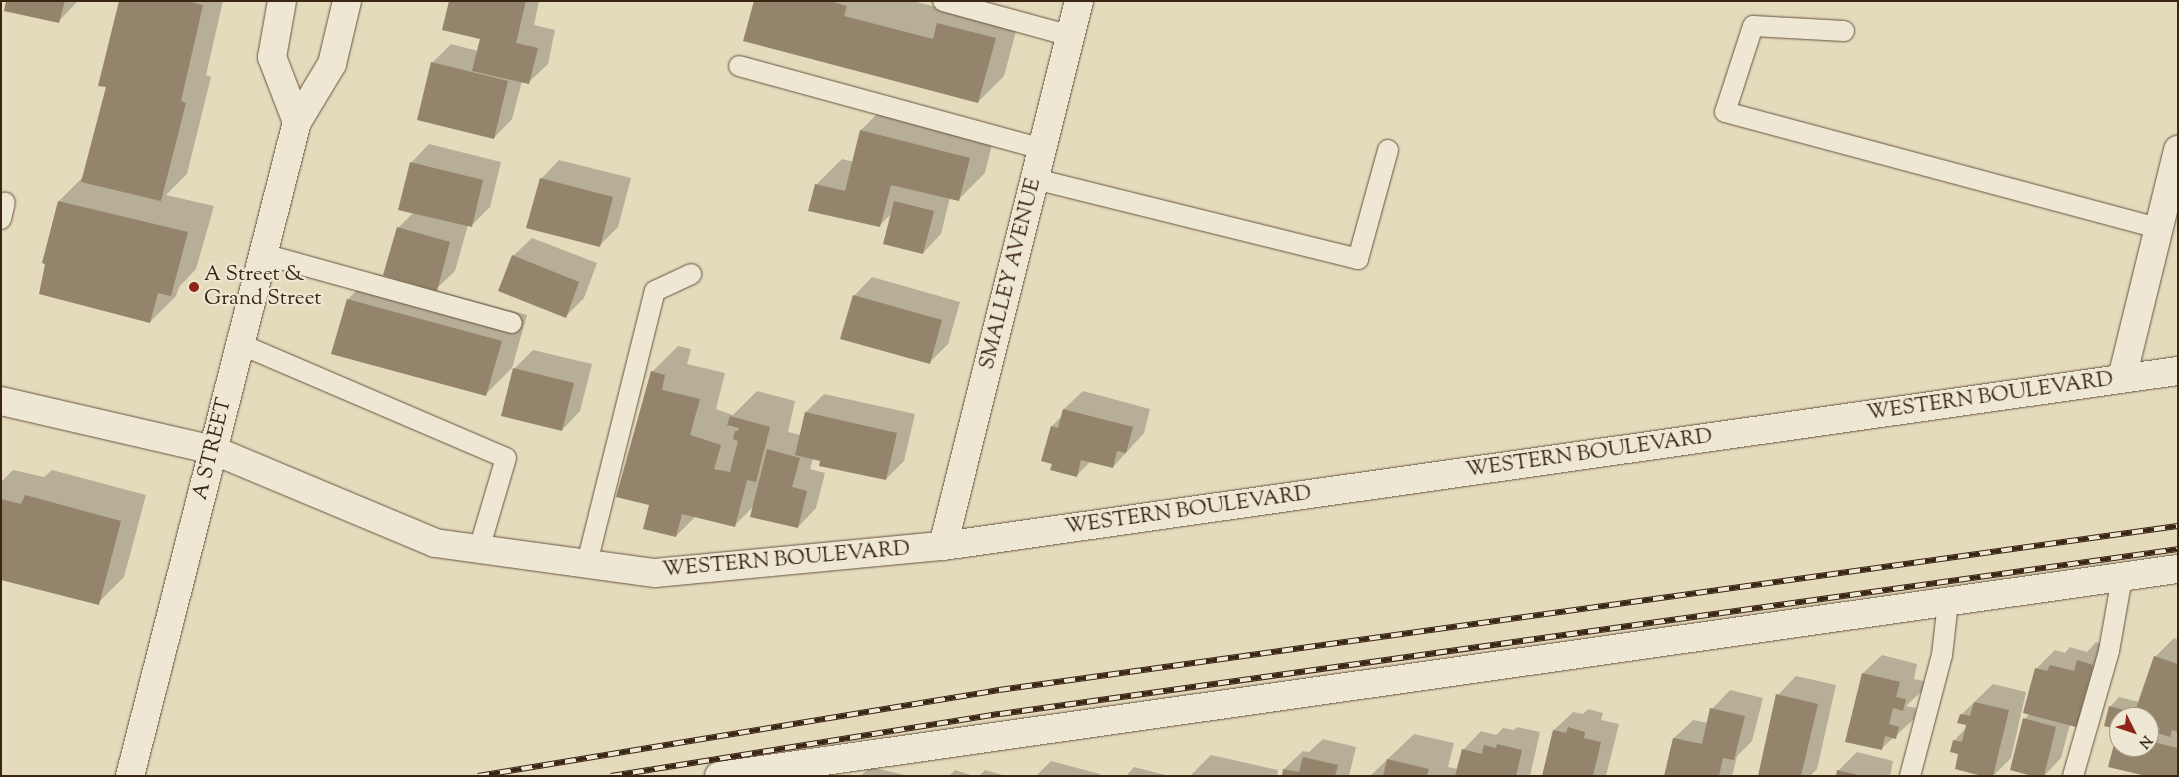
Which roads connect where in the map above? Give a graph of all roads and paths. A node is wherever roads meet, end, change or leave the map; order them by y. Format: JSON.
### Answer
{"nodes":[{"id":1,"x":282,"y":1,"type":"edge"},
{"id":2,"x":347,"y":1,"type":"edge"},
{"id":3,"x":943,"y":1,"type":"edge"},
{"id":4,"x":1079,"y":1,"type":"edge"},
{"id":5,"x":1844,"y":31,"type":"dead end"},
{"id":6,"x":1070,"y":36,"type":"junction"},
{"id":7,"x":739,"y":66,"type":"dead end"},
{"id":8,"x":297,"y":122,"type":"junction"},
{"id":9,"x":1042,"y":149,"type":"junction"},
{"id":10,"x":1388,"y":150,"type":"dead end"},
{"id":11,"x":2178,"y":150,"type":"edge"},
{"id":12,"x":1035,"y":179,"type":"junction"},
{"id":13,"x":2159,"y":228,"type":"junction"},
{"id":14,"x":263,"y":254,"type":"junction"},
{"id":15,"x":691,"y":274,"type":"dead end"},
{"id":16,"x":512,"y":323,"type":"dead end"},
{"id":17,"x":240,"y":344,"type":"junction"},
{"id":18,"x":2178,"y":371,"type":"edge"},
{"id":19,"x":2122,"y":378,"type":"junction"},
{"id":20,"x":1,"y":401,"type":"edge"},
{"id":21,"x":213,"y":450,"type":"junction"},
{"id":22,"x":943,"y":546,"type":"junction"},
{"id":23,"x":479,"y":549,"type":"junction"},
{"id":24,"x":587,"y":564,"type":"junction"},
{"id":25,"x":2178,"y":569,"type":"edge"},
{"id":26,"x":2122,"y":577,"type":"junction"},
{"id":27,"x":1948,"y":602,"type":"junction"},
{"id":28,"x":130,"y":776,"type":"edge"},
{"id":29,"x":719,"y":776,"type":"edge"},
{"id":30,"x":1910,"y":776,"type":"edge"},
{"id":31,"x":2073,"y":776,"type":"edge"}],
"edges":[{"from":1,"to":8,"type":"street"},
{"from":2,"to":8,"type":"street","name":"A STREET"},
{"from":3,"to":6,"type":"lane"},
{"from":4,"to":6,"type":"street","name":"SMALLEY AVENUE"},
{"from":5,"to":13,"type":"lane"},
{"from":6,"to":9,"type":"street","name":"SMALLEY AVENUE"},
{"from":7,"to":9,"type":"lane"},
{"from":8,"to":14,"type":"street","name":"A STREET"},
{"from":9,"to":12,"type":"street","name":"SMALLEY AVENUE"},
{"from":10,"to":12,"type":"lane"},
{"from":11,"to":13,"type":"street"},
{"from":12,"to":22,"type":"street","name":"SMALLEY AVENUE"},
{"from":13,"to":19,"type":"street"},
{"from":14,"to":16,"type":"lane"},
{"from":14,"to":17,"type":"street","name":"A STREET"},
{"from":15,"to":24,"type":"lane"},
{"from":17,"to":21,"type":"street","name":"A STREET"},
{"from":17,"to":23,"type":"lane"},
{"from":18,"to":19,"type":"street","name":"WESTERN BOULEVARD"},
{"from":19,"to":22,"type":"street","name":"WESTERN BOULEVARD"},
{"from":20,"to":21,"type":"street","name":"WESTERN BOULEVARD"},
{"from":21,"to":23,"type":"street","name":"WESTERN BOULEVARD"},
{"from":21,"to":28,"type":"street","name":"A STREET"},
{"from":22,"to":24,"type":"street","name":"WESTERN BOULEVARD"},
{"from":23,"to":24,"type":"street","name":"WESTERN BOULEVARD"},
{"from":25,"to":26,"type":"street"},
{"from":26,"to":27,"type":"street"},
{"from":26,"to":31,"type":"lane"},
{"from":27,"to":29,"type":"street"},
{"from":27,"to":30,"type":"lane"}]}
